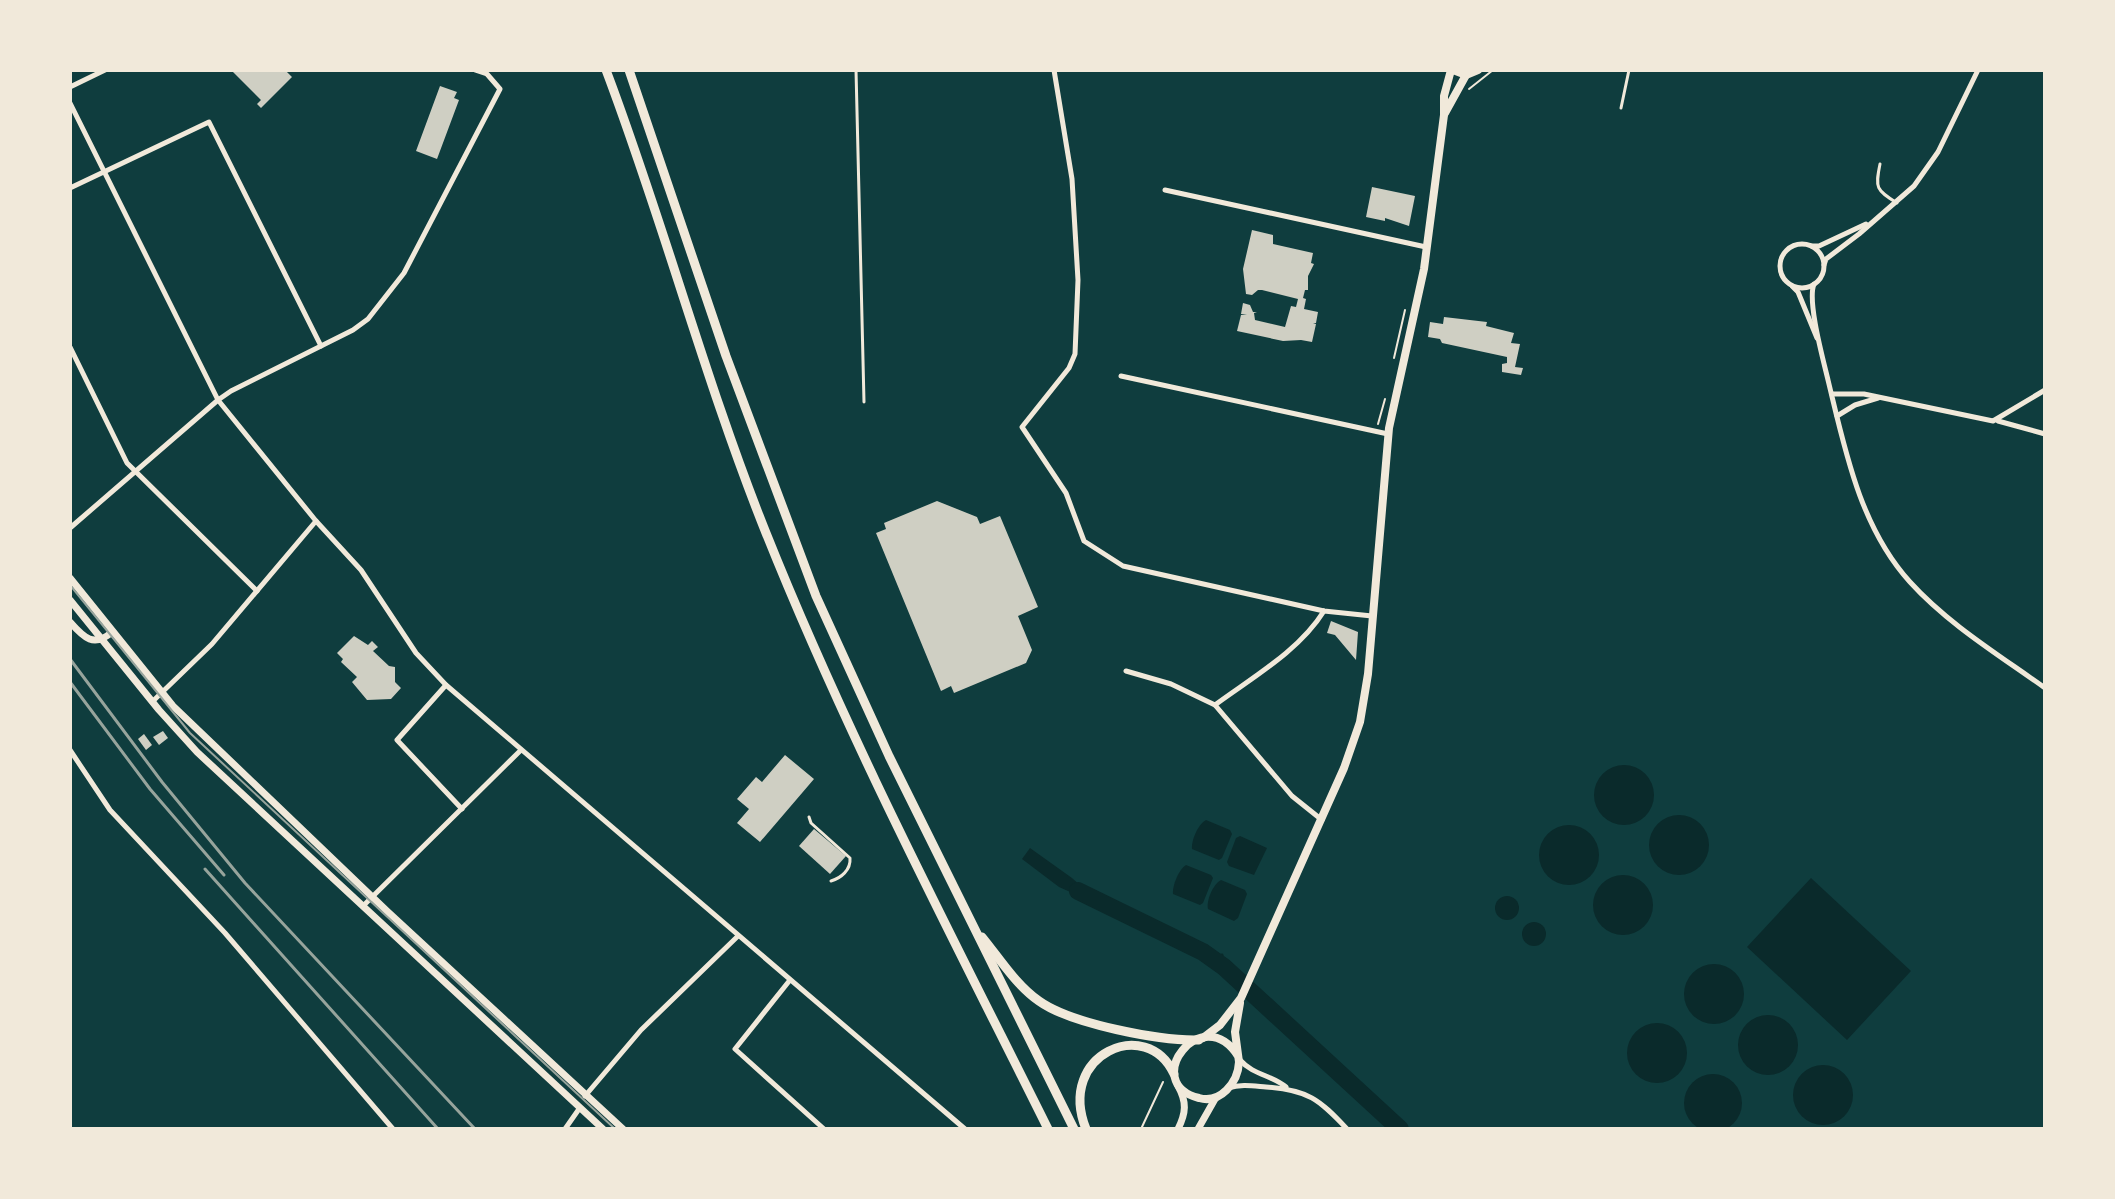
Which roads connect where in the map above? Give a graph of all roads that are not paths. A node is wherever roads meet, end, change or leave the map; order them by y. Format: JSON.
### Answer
{"nodes":[{"id":1,"x":105,"y":70,"type":"edge"},
{"id":2,"x":475,"y":70,"type":"edge"},
{"id":3,"x":606,"y":70,"type":"edge"},
{"id":4,"x":629,"y":70,"type":"edge"},
{"id":5,"x":856,"y":70,"type":"edge"},
{"id":6,"x":1054,"y":70,"type":"edge"},
{"id":7,"x":1452,"y":70,"type":"edge"},
{"id":8,"x":1478,"y":70,"type":"edge"},
{"id":9,"x":1629,"y":70,"type":"edge"},
{"id":10,"x":1978,"y":70,"type":"edge"},
{"id":11,"x":1466,"y":75,"type":"junction"},
{"id":12,"x":70,"y":87,"type":"edge"},
{"id":13,"x":70,"y":103,"type":"edge"},
{"id":14,"x":1621,"y":108,"type":"dead end"},
{"id":15,"x":1444,"y":115,"type":"junction"},
{"id":16,"x":1880,"y":164,"type":"dead end"},
{"id":17,"x":105,"y":171,"type":"junction"},
{"id":18,"x":70,"y":188,"type":"edge"},
{"id":19,"x":1165,"y":190,"type":"dead end"},
{"id":20,"x":1897,"y":203,"type":"junction"},
{"id":21,"x":1870,"y":223,"type":"junction"},
{"id":22,"x":1810,"y":246,"type":"junction"},
{"id":23,"x":1427,"y":248,"type":"junction"},
{"id":24,"x":1824,"y":265,"type":"junction"},
{"id":25,"x":1814,"y":284,"type":"junction"},
{"id":26,"x":1792,"y":285,"type":"junction"},
{"id":27,"x":1819,"y":343,"type":"junction"},
{"id":28,"x":321,"y":346,"type":"junction"},
{"id":29,"x":70,"y":347,"type":"edge"},
{"id":30,"x":1121,"y":376,"type":"dead end"},
{"id":31,"x":2045,"y":390,"type":"edge"},
{"id":32,"x":1832,"y":394,"type":"junction"},
{"id":33,"x":1879,"y":397,"type":"junction"},
{"id":34,"x":218,"y":400,"type":"junction"},
{"id":35,"x":864,"y":402,"type":"dead end"},
{"id":36,"x":1837,"y":416,"type":"junction"},
{"id":37,"x":1997,"y":421,"type":"junction"},
{"id":38,"x":2045,"y":434,"type":"edge"},
{"id":39,"x":1389,"y":435,"type":"junction"},
{"id":40,"x":134,"y":471,"type":"junction"},
{"id":41,"x":316,"y":521,"type":"junction"},
{"id":42,"x":70,"y":528,"type":"edge"},
{"id":43,"x":70,"y":578,"type":"edge"},
{"id":44,"x":257,"y":591,"type":"junction"},
{"id":45,"x":70,"y":600,"type":"edge"},
{"id":46,"x":1324,"y":611,"type":"junction"},
{"id":47,"x":1373,"y":616,"type":"junction"},
{"id":48,"x":70,"y":622,"type":"edge"},
{"id":49,"x":112,"y":632,"type":"junction"},
{"id":50,"x":102,"y":641,"type":"junction"},
{"id":51,"x":1126,"y":671,"type":"dead end"},
{"id":52,"x":446,"y":685,"type":"junction"},
{"id":53,"x":2045,"y":688,"type":"edge"},
{"id":54,"x":162,"y":693,"type":"junction"},
{"id":55,"x":152,"y":702,"type":"junction"},
{"id":56,"x":1215,"y":705,"type":"junction"},
{"id":57,"x":70,"y":750,"type":"edge"},
{"id":58,"x":521,"y":750,"type":"junction"},
{"id":59,"x":462,"y":809,"type":"junction"},
{"id":60,"x":809,"y":817,"type":"dead end"},
{"id":61,"x":1322,"y":820,"type":"junction"},
{"id":62,"x":831,"y":881,"type":"dead end"},
{"id":63,"x":372,"y":897,"type":"junction"},
{"id":64,"x":362,"y":907,"type":"junction"},
{"id":65,"x":972,"y":926,"type":"junction"},
{"id":66,"x":738,"y":936,"type":"junction"},
{"id":67,"x":790,"y":980,"type":"junction"},
{"id":68,"x":1241,"y":998,"type":"junction"},
{"id":69,"x":1201,"y":1039,"type":"junction"},
{"id":70,"x":1238,"y":1057,"type":"junction"},
{"id":71,"x":1176,"y":1079,"type":"junction"},
{"id":72,"x":1287,"y":1087,"type":"junction"},
{"id":73,"x":1227,"y":1088,"type":"junction"},
{"id":74,"x":585,"y":1096,"type":"junction"},
{"id":75,"x":1215,"y":1099,"type":"junction"},
{"id":76,"x":579,"y":1109,"type":"junction"},
{"id":77,"x":393,"y":1129,"type":"edge"},
{"id":78,"x":565,"y":1129,"type":"edge"},
{"id":79,"x":603,"y":1129,"type":"edge"},
{"id":80,"x":623,"y":1129,"type":"edge"},
{"id":81,"x":824,"y":1129,"type":"edge"},
{"id":82,"x":965,"y":1129,"type":"edge"},
{"id":83,"x":1048,"y":1129,"type":"edge"},
{"id":84,"x":1074,"y":1129,"type":"edge"},
{"id":85,"x":1086,"y":1129,"type":"edge"},
{"id":86,"x":1178,"y":1129,"type":"edge"},
{"id":87,"x":1198,"y":1129,"type":"edge"},
{"id":88,"x":1347,"y":1129,"type":"edge"}],
"edges":[{"from":1,"to":12,"type":"street"},
{"from":2,"to":28,"type":"street"},
{"from":3,"to":83,"type":"main road"},
{"from":4,"to":65,"type":"main road"},
{"from":5,"to":35,"type":"lane"},
{"from":6,"to":46,"type":"street"},
{"from":7,"to":11,"type":"main road"},
{"from":7,"to":15,"type":"main road"},
{"from":8,"to":11,"type":"main road"},
{"from":9,"to":14,"type":"lane"},
{"from":10,"to":20,"type":"street"},
{"from":11,"to":15,"type":"main road"},
{"from":13,"to":17,"type":"street"},
{"from":15,"to":23,"type":"main road"},
{"from":16,"to":20,"type":"lane"},
{"from":17,"to":18,"type":"street"},
{"from":17,"to":28,"type":"street"},
{"from":17,"to":34,"type":"street"},
{"from":19,"to":23,"type":"street"},
{"from":20,"to":21,"type":"street"},
{"from":21,"to":22,"type":"street"},
{"from":21,"to":24,"type":"street"},
{"from":22,"to":24,"type":"street"},
{"from":22,"to":26,"type":"street"},
{"from":23,"to":39,"type":"main road"},
{"from":24,"to":25,"type":"street"},
{"from":25,"to":26,"type":"street"},
{"from":25,"to":27,"type":"street"},
{"from":26,"to":27,"type":"street"},
{"from":27,"to":32,"type":"street"},
{"from":28,"to":34,"type":"street"},
{"from":29,"to":40,"type":"street"},
{"from":30,"to":39,"type":"street"},
{"from":31,"to":37,"type":"street"},
{"from":32,"to":33,"type":"street"},
{"from":32,"to":36,"type":"street"},
{"from":33,"to":36,"type":"street"},
{"from":33,"to":37,"type":"street"},
{"from":34,"to":40,"type":"street"},
{"from":34,"to":41,"type":"street"},
{"from":36,"to":53,"type":"street"},
{"from":37,"to":38,"type":"street"},
{"from":39,"to":47,"type":"main road"},
{"from":40,"to":42,"type":"street"},
{"from":40,"to":44,"type":"street"},
{"from":41,"to":44,"type":"street"},
{"from":41,"to":52,"type":"street"},
{"from":43,"to":49,"type":"street"},
{"from":44,"to":54,"type":"street"},
{"from":45,"to":50,"type":"street"},
{"from":46,"to":47,"type":"street"},
{"from":46,"to":56,"type":"street"},
{"from":47,"to":61,"type":"main road"},
{"from":48,"to":50,"type":"street"},
{"from":49,"to":50,"type":"street"},
{"from":49,"to":54,"type":"street"},
{"from":50,"to":55,"type":"street"},
{"from":51,"to":56,"type":"street"},
{"from":52,"to":58,"type":"street"},
{"from":52,"to":59,"type":"street"},
{"from":54,"to":55,"type":"street"},
{"from":54,"to":63,"type":"street"},
{"from":55,"to":64,"type":"street"},
{"from":56,"to":61,"type":"street"},
{"from":57,"to":77,"type":"street"},
{"from":58,"to":59,"type":"street"},
{"from":58,"to":66,"type":"street"},
{"from":59,"to":63,"type":"street"},
{"from":60,"to":62,"type":"lane"},
{"from":61,"to":68,"type":"main road"},
{"from":63,"to":64,"type":"street"},
{"from":63,"to":74,"type":"street"},
{"from":64,"to":76,"type":"street"},
{"from":65,"to":69,"type":"main road"},
{"from":65,"to":84,"type":"main road"},
{"from":66,"to":67,"type":"street"},
{"from":66,"to":74,"type":"street"},
{"from":67,"to":81,"type":"street"},
{"from":67,"to":82,"type":"street"},
{"from":68,"to":69,"type":"main road"},
{"from":68,"to":70,"type":"main road"},
{"from":69,"to":70,"type":"main road"},
{"from":69,"to":71,"type":"main road"},
{"from":70,"to":72,"type":"street"},
{"from":70,"to":73,"type":"main road"},
{"from":71,"to":75,"type":"main road"},
{"from":71,"to":85,"type":"main road"},
{"from":71,"to":86,"type":"street"},
{"from":72,"to":73,"type":"street"},
{"from":72,"to":88,"type":"street"},
{"from":73,"to":75,"type":"main road"},
{"from":74,"to":76,"type":"street"},
{"from":74,"to":80,"type":"street"},
{"from":75,"to":87,"type":"street"},
{"from":76,"to":78,"type":"street"},
{"from":76,"to":79,"type":"street"}]}
